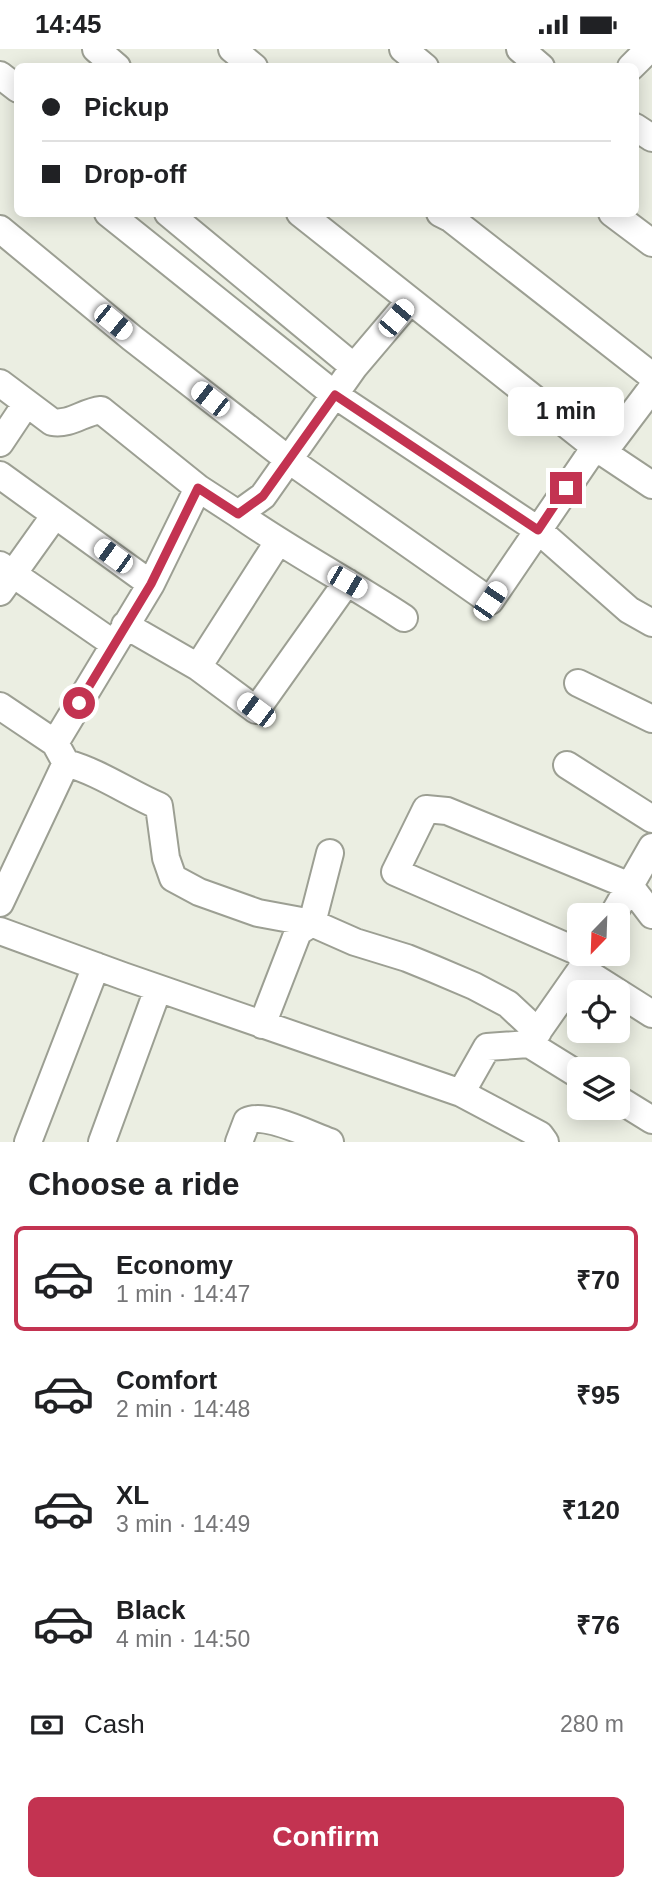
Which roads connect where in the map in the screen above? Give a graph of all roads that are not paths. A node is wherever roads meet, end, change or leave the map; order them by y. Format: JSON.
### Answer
{"nodes":[{"id":1,"x":96,"y":49,"type":"edge"},
{"id":2,"x":232,"y":49,"type":"edge"},
{"id":3,"x":402,"y":49,"type":"edge"},
{"id":4,"x":520,"y":49,"type":"edge"},
{"id":5,"x":649,"y":49,"type":"edge"},
{"id":6,"x":112,"y":63,"type":"edge"},
{"id":7,"x":249,"y":63,"type":"edge"},
{"id":8,"x":420,"y":63,"type":"edge"},
{"id":9,"x":536,"y":63,"type":"edge"},
{"id":10,"x":635,"y":63,"type":"edge"},
{"id":11,"x":0,"y":75,"type":"edge"},
{"id":12,"x":14,"y":86,"type":"edge"},
{"id":13,"x":112,"y":217,"type":"edge"},
{"id":14,"x":173,"y":217,"type":"edge"},
{"id":15,"x":305,"y":217,"type":"edge"},
{"id":16,"x":448,"y":217,"type":"edge"},
{"id":17,"x":617,"y":217,"type":"edge"},
{"id":18,"x":0,"y":229,"type":"edge"},
{"id":19,"x":652,"y":243,"type":"edge"},
{"id":20,"x":410,"y":301,"type":"junction"},
{"id":21,"x":355,"y":367,"type":"junction"},
{"id":22,"x":652,"y":376,"type":"edge"},
{"id":23,"x":0,"y":383,"type":"edge"},
{"id":24,"x":652,"y":388,"type":"edge"},
{"id":25,"x":335,"y":395,"type":"junction"},
{"id":26,"x":26,"y":404,"type":"junction"},
{"id":27,"x":0,"y":443,"type":"edge"},
{"id":28,"x":599,"y":450,"type":"junction"},
{"id":29,"x":289,"y":460,"type":"junction"},
{"id":30,"x":0,"y":475,"type":"edge"},
{"id":31,"x":652,"y":485,"type":"edge"},
{"id":32,"x":198,"y":488,"type":"junction"},
{"id":33,"x":238,"y":514,"type":"junction"},
{"id":34,"x":55,"y":515,"type":"junction"},
{"id":35,"x":538,"y":530,"type":"junction"},
{"id":36,"x":278,"y":542,"type":"junction"},
{"id":37,"x":4,"y":577,"type":"edge"},
{"id":38,"x":347,"y":582,"type":"junction"},
{"id":39,"x":151,"y":584,"type":"junction"},
{"id":40,"x":404,"y":618,"type":"dead end"},
{"id":41,"x":652,"y":623,"type":"edge"},
{"id":42,"x":120,"y":634,"type":"junction"},
{"id":43,"x":198,"y":667,"type":"junction"},
{"id":44,"x":578,"y":683,"type":"dead end"},
{"id":45,"x":0,"y":706,"type":"edge"},
{"id":46,"x":652,"y":719,"type":"edge"},
{"id":47,"x":61,"y":753,"type":"junction"},
{"id":48,"x":568,"y":765,"type":"dead end"},
{"id":49,"x":652,"y":819,"type":"edge"},
{"id":50,"x":652,"y":847,"type":"edge"},
{"id":51,"x":330,"y":853,"type":"dead end"},
{"id":52,"x":630,"y":886,"type":"junction"},
{"id":53,"x":620,"y":903,"type":"edge"},
{"id":54,"x":0,"y":904,"type":"edge"},
{"id":55,"x":652,"y":915,"type":"edge"},
{"id":56,"x":312,"y":923,"type":"junction"},
{"id":57,"x":1,"y":935,"type":"edge"},
{"id":58,"x":567,"y":949,"type":"edge"},
{"id":59,"x":96,"y":966,"type":"junction"},
{"id":60,"x":579,"y":966,"type":"edge"},
{"id":61,"x":596,"y":966,"type":"edge"},
{"id":62,"x":158,"y":989,"type":"junction"},
{"id":63,"x":652,"y":1014,"type":"edge"},
{"id":64,"x":262,"y":1025,"type":"junction"},
{"id":65,"x":533,"y":1038,"type":"junction"},
{"id":66,"x":567,"y":1065,"type":"edge"},
{"id":67,"x":461,"y":1093,"type":"junction"},
{"id":68,"x":630,"y":1106,"type":"edge"},
{"id":69,"x":652,"y":1120,"type":"edge"},
{"id":70,"x":27,"y":1142,"type":"edge"},
{"id":71,"x":102,"y":1142,"type":"edge"},
{"id":72,"x":239,"y":1142,"type":"edge"},
{"id":73,"x":330,"y":1142,"type":"edge"},
{"id":74,"x":545,"y":1142,"type":"edge"}],
"edges":[{"from":1,"to":6,"type":"street"},
{"from":2,"to":7,"type":"street"},
{"from":3,"to":8,"type":"street"},
{"from":4,"to":9,"type":"street"},
{"from":5,"to":10,"type":"street"},
{"from":11,"to":12,"type":"street"},
{"from":13,"to":25,"type":"street"},
{"from":14,"to":21,"type":"street"},
{"from":15,"to":20,"type":"street"},
{"from":16,"to":22,"type":"street"},
{"from":17,"to":19,"type":"street"},
{"from":18,"to":29,"type":"street"},
{"from":20,"to":21,"type":"street"},
{"from":20,"to":28,"type":"street"},
{"from":21,"to":25,"type":"street"},
{"from":23,"to":26,"type":"street"},
{"from":24,"to":28,"type":"street"},
{"from":25,"to":29,"type":"street"},
{"from":25,"to":35,"type":"street"},
{"from":26,"to":27,"type":"street"},
{"from":26,"to":32,"type":"street"},
{"from":28,"to":31,"type":"street"},
{"from":28,"to":35,"type":"street"},
{"from":29,"to":33,"type":"street"},
{"from":29,"to":35,"type":"street"},
{"from":30,"to":34,"type":"street"},
{"from":32,"to":33,"type":"street"},
{"from":32,"to":39,"type":"street"},
{"from":33,"to":36,"type":"street"},
{"from":34,"to":37,"type":"street"},
{"from":34,"to":39,"type":"street"},
{"from":35,"to":41,"type":"street"},
{"from":36,"to":38,"type":"street"},
{"from":36,"to":43,"type":"street"},
{"from":37,"to":42,"type":"street"},
{"from":38,"to":40,"type":"street"},
{"from":38,"to":43,"type":"street"},
{"from":39,"to":42,"type":"street"},
{"from":42,"to":43,"type":"street"},
{"from":42,"to":47,"type":"street"},
{"from":44,"to":46,"type":"street"},
{"from":45,"to":47,"type":"street"},
{"from":47,"to":54,"type":"street"},
{"from":47,"to":56,"type":"street"},
{"from":48,"to":49,"type":"street"},
{"from":50,"to":52,"type":"street"},
{"from":51,"to":56,"type":"street"},
{"from":52,"to":53,"type":"street"},
{"from":52,"to":55,"type":"street"},
{"from":52,"to":58,"type":"street"},
{"from":56,"to":64,"type":"street"},
{"from":56,"to":65,"type":"street"},
{"from":57,"to":59,"type":"street"},
{"from":59,"to":62,"type":"street"},
{"from":59,"to":70,"type":"street"},
{"from":60,"to":65,"type":"street"},
{"from":61,"to":63,"type":"street"},
{"from":62,"to":64,"type":"street"},
{"from":62,"to":71,"type":"street"},
{"from":64,"to":67,"type":"street"},
{"from":65,"to":66,"type":"street"},
{"from":65,"to":67,"type":"street"},
{"from":67,"to":74,"type":"street"},
{"from":68,"to":69,"type":"street"},
{"from":72,"to":73,"type":"street"}]}
